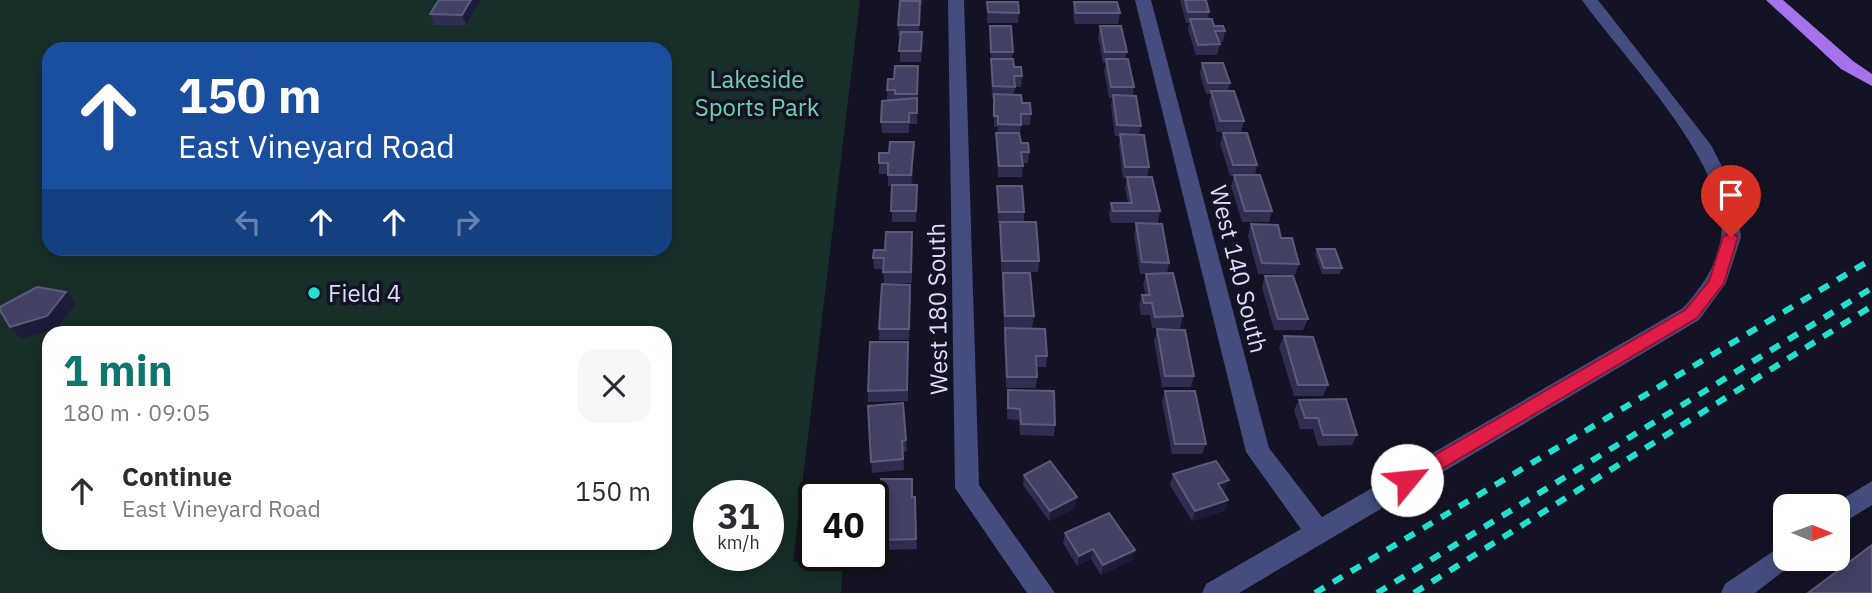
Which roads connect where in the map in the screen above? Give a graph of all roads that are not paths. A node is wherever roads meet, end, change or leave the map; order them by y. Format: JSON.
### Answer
{"nodes":[{"id":1,"x":956,"y":0,"type":"edge"},
{"id":2,"x":1143,"y":0,"type":"edge"},
{"id":3,"x":1590,"y":0,"type":"edge"},
{"id":4,"x":1774,"y":0,"type":"edge"},
{"id":5,"x":1872,"y":81,"type":"edge"},
{"id":6,"x":1872,"y":492,"type":"edge"},
{"id":7,"x":1850,"y":507,"type":"edge"},
{"id":8,"x":1319,"y":533,"type":"junction"},
{"id":9,"x":1773,"y":564,"type":"edge"},
{"id":10,"x":1042,"y":593,"type":"edge"},
{"id":11,"x":1215,"y":593,"type":"edge"},
{"id":12,"x":1734,"y":593,"type":"edge"}],
"edges":[{"from":1,"to":10,"type":"street","name":"West 180 South"},
{"from":2,"to":8,"type":"street","name":"West 140 South"},
{"from":3,"to":8,"type":"street"},
{"from":4,"to":5,"type":"main road"},
{"from":6,"to":7,"type":"street"},
{"from":8,"to":11,"type":"street"},
{"from":9,"to":12,"type":"street"}]}
